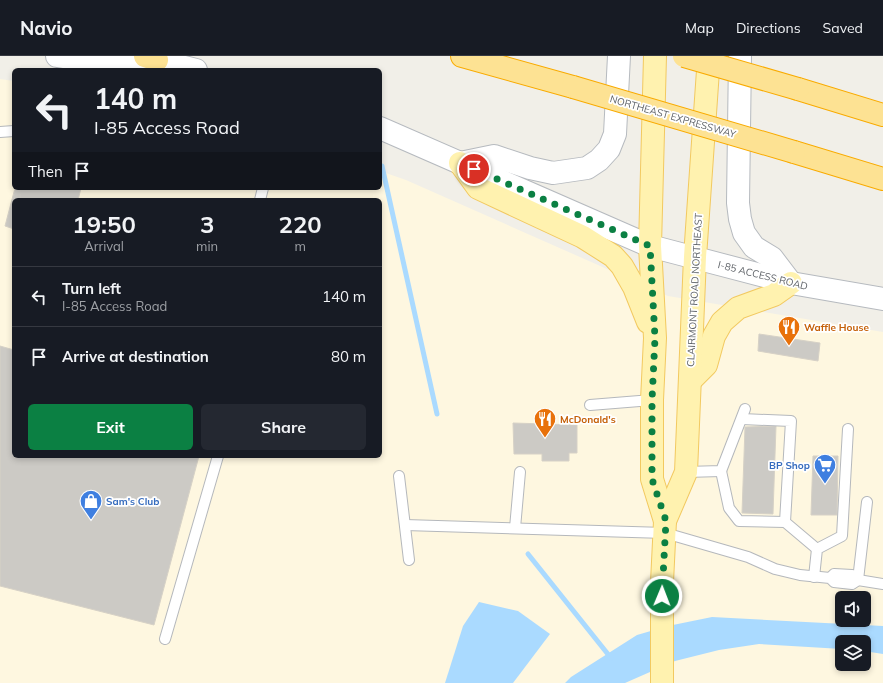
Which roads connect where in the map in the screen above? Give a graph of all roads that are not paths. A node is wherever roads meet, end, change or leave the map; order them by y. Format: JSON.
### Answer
{"nodes":[{"id":1,"x":57,"y":56,"type":"edge"},
{"id":2,"x":462,"y":56,"type":"edge"},
{"id":3,"x":619,"y":56,"type":"edge"},
{"id":4,"x":655,"y":56,"type":"edge"},
{"id":5,"x":684,"y":56,"type":"edge"},
{"id":6,"x":709,"y":56,"type":"edge"},
{"id":7,"x":740,"y":56,"type":"edge"},
{"id":8,"x":151,"y":58,"type":"edge"},
{"id":9,"x":188,"y":68,"type":"edge"},
{"id":10,"x":883,"y":115,"type":"edge"},
{"id":11,"x":382,"y":129,"type":"edge"},
{"id":12,"x":12,"y":131,"type":"edge"},
{"id":13,"x":0,"y":132,"type":"edge"},
{"id":14,"x":460,"y":163,"type":"junction"},
{"id":15,"x":883,"y":179,"type":"edge"},
{"id":16,"x":650,"y":246,"type":"junction"},
{"id":17,"x":694,"y":257,"type":"junction"},
{"id":18,"x":791,"y":283,"type":"junction"},
{"id":19,"x":883,"y":299,"type":"edge"},
{"id":20,"x":655,"y":338,"type":"junction"},
{"id":21,"x":690,"y":381,"type":"junction"},
{"id":22,"x":652,"y":400,"type":"junction"},
{"id":23,"x":590,"y":405,"type":"dead end"},
{"id":24,"x":848,"y":429,"type":"dead end"},
{"id":25,"x":217,"y":458,"type":"edge"},
{"id":26,"x":721,"y":471,"type":"junction"},
{"id":27,"x":520,"y":472,"type":"dead end"},
{"id":28,"x":686,"y":472,"type":"junction"},
{"id":29,"x":399,"y":476,"type":"dead end"},
{"id":30,"x":867,"y":502,"type":"dead end"},
{"id":31,"x":785,"y":522,"type":"junction"},
{"id":32,"x":405,"y":525,"type":"junction"},
{"id":33,"x":665,"y":527,"type":"junction"},
{"id":34,"x":515,"y":528,"type":"junction"},
{"id":35,"x":817,"y":549,"type":"junction"},
{"id":36,"x":409,"y":560,"type":"dead end"},
{"id":37,"x":814,"y":577,"type":"junction"},
{"id":38,"x":858,"y":580,"type":"junction"},
{"id":39,"x":883,"y":584,"type":"edge"},
{"id":40,"x":165,"y":639,"type":"dead end"},
{"id":41,"x":662,"y":683,"type":"edge"}],
"edges":[{"from":1,"to":8,"type":"main road"},
{"from":2,"to":15,"type":"highway","name":"NORTHEAST EXPRESSWAY","bridge":true},
{"from":3,"to":14,"type":"main road"},
{"from":4,"to":16,"type":"main road","name":"CLAIRMONT ROAD NORTHEAST"},
{"from":5,"to":10,"type":"highway","bridge":true},
{"from":6,"to":17,"type":"main road","name":"CLAIRMONT ROAD NORTHEAST"},
{"from":7,"to":18,"type":"main road"},
{"from":8,"to":9,"type":"main road"},
{"from":11,"to":14,"type":"main road","name":"I-85 ACCESS ROAD"},
{"from":12,"to":13,"type":"lane"},
{"from":14,"to":16,"type":"main road","name":"I-85 ACCESS ROAD"},
{"from":14,"to":20,"type":"main road"},
{"from":16,"to":17,"type":"main road","name":"I-85 ACCESS ROAD"},
{"from":16,"to":20,"type":"main road","name":"CLAIRMONT ROAD NORTHEAST"},
{"from":17,"to":18,"type":"main road","name":"I-85 ACCESS ROAD"},
{"from":17,"to":21,"type":"main road","name":"CLAIRMONT ROAD NORTHEAST"},
{"from":18,"to":19,"type":"main road","name":"I-85 ACCESS ROAD"},
{"from":18,"to":21,"type":"main road"},
{"from":20,"to":22,"type":"main road","name":"CLAIRMONT ROAD NORTHEAST"},
{"from":21,"to":28,"type":"main road","name":"CLAIRMONT ROAD NORTHEAST"},
{"from":22,"to":23,"type":"lane"},
{"from":22,"to":33,"type":"main road","name":"CLAIRMONT ROAD NORTHEAST"},
{"from":24,"to":35,"type":"lane"},
{"from":25,"to":40,"type":"lane"},
{"from":26,"to":28,"type":"lane"},
{"from":26,"to":31,"type":"lane"},
{"from":26,"to":31,"type":"lane"},
{"from":27,"to":34,"type":"lane"},
{"from":28,"to":33,"type":"main road","name":"CLAIRMONT ROAD NORTHEAST"},
{"from":29,"to":32,"type":"lane"},
{"from":30,"to":38,"type":"lane"},
{"from":31,"to":35,"type":"lane"},
{"from":32,"to":34,"type":"lane"},
{"from":32,"to":36,"type":"lane"},
{"from":33,"to":34,"type":"lane"},
{"from":33,"to":37,"type":"lane"},
{"from":33,"to":41,"type":"main road","name":"CLAIRMONT ROAD NORTHEAST"},
{"from":35,"to":37,"type":"lane"},
{"from":37,"to":38,"type":"lane"},
{"from":38,"to":39,"type":"lane"}]}
